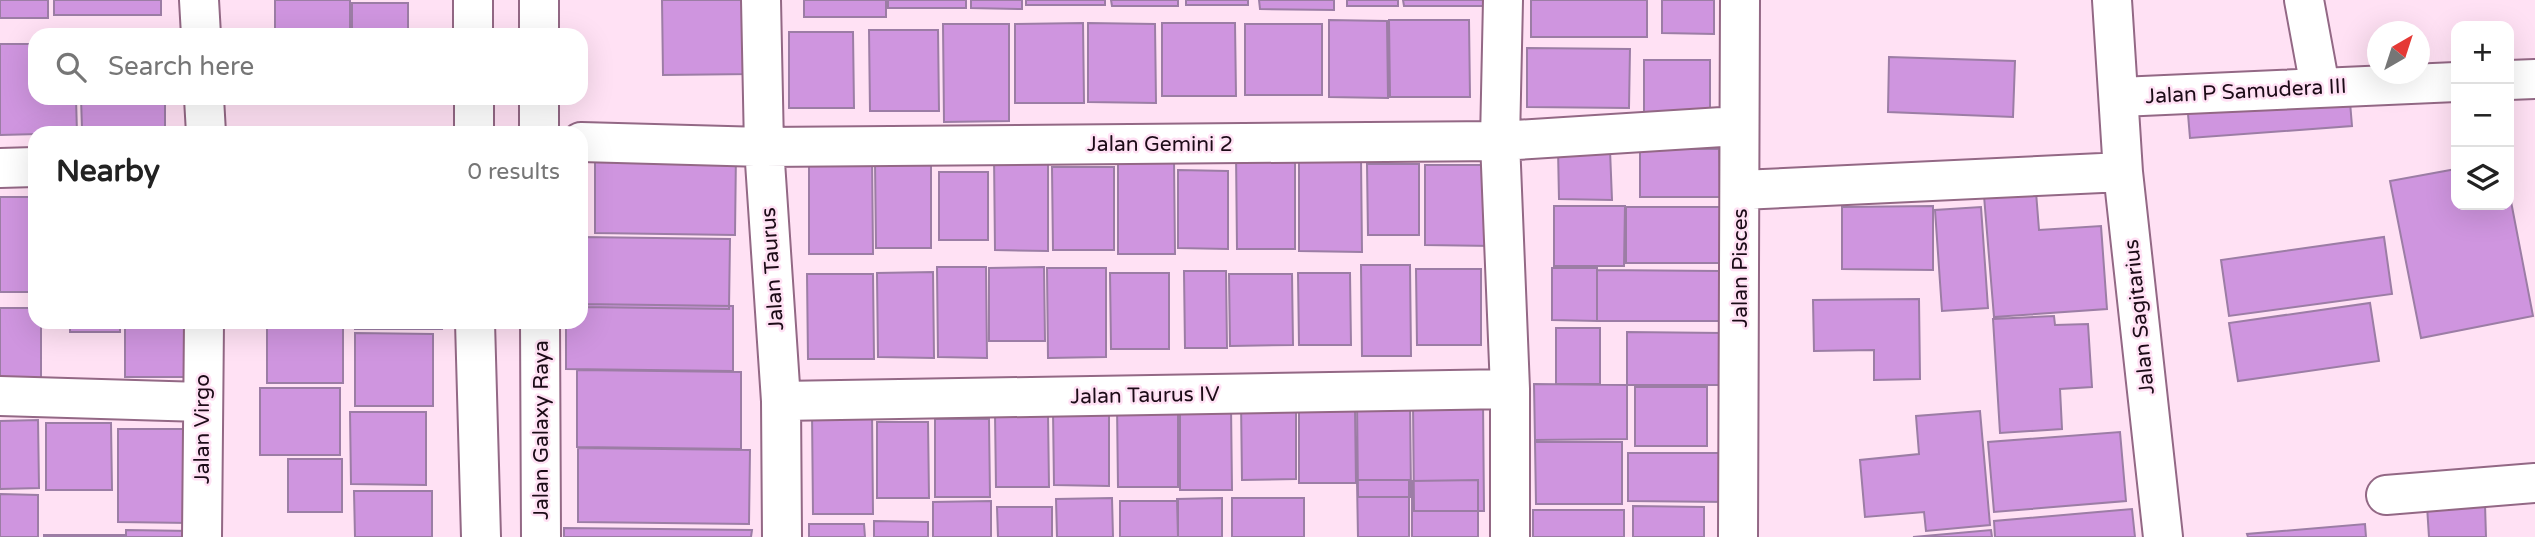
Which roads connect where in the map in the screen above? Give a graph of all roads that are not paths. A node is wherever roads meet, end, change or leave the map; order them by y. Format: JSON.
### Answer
{"nodes":[{"id":1,"x":199,"y":0,"type":"edge"},
{"id":2,"x":473,"y":0,"type":"edge"},
{"id":3,"x":539,"y":0,"type":"edge"},
{"id":4,"x":761,"y":0,"type":"edge"},
{"id":5,"x":1503,"y":0,"type":"edge"},
{"id":6,"x":1740,"y":0,"type":"edge"},
{"id":7,"x":2112,"y":0,"type":"edge"},
{"id":8,"x":2304,"y":0,"type":"edge"},
{"id":9,"x":201,"y":28,"type":"edge"},
{"id":10,"x":473,"y":28,"type":"edge"},
{"id":11,"x":539,"y":28,"type":"edge"},
{"id":12,"x":2535,"y":79,"type":"edge"},
{"id":13,"x":2514,"y":80,"type":"edge"},
{"id":14,"x":2451,"y":82,"type":"edge"},
{"id":15,"x":2320,"y":87,"type":"junction"},
{"id":16,"x":2120,"y":97,"type":"junction"},
{"id":17,"x":204,"y":105,"type":"edge"},
{"id":18,"x":474,"y":105,"type":"edge"},
{"id":19,"x":539,"y":105,"type":"edge"},
{"id":20,"x":206,"y":126,"type":"edge"},
{"id":21,"x":474,"y":126,"type":"edge"},
{"id":22,"x":539,"y":126,"type":"edge"},
{"id":23,"x":1738,"y":126,"type":"junction"},
{"id":24,"x":1500,"y":141,"type":"junction"},
{"id":25,"x":588,"y":142,"type":"edge"},
{"id":26,"x":764,"y":148,"type":"junction"},
{"id":27,"x":28,"y":167,"type":"edge"},
{"id":28,"x":0,"y":168,"type":"edge"},
{"id":29,"x":2123,"y":172,"type":"junction"},
{"id":30,"x":1741,"y":190,"type":"junction"},
{"id":31,"x":204,"y":329,"type":"edge"},
{"id":32,"x":475,"y":329,"type":"edge"},
{"id":33,"x":540,"y":329,"type":"edge"},
{"id":34,"x":1510,"y":389,"type":"junction"},
{"id":35,"x":0,"y":396,"type":"edge"},
{"id":36,"x":781,"y":401,"type":"junction"},
{"id":37,"x":202,"y":402,"type":"junction"},
{"id":38,"x":2535,"y":483,"type":"edge"},
{"id":39,"x":2386,"y":495,"type":"dead end"},
{"id":40,"x":202,"y":537,"type":"edge"},
{"id":41,"x":481,"y":537,"type":"edge"},
{"id":42,"x":541,"y":537,"type":"edge"},
{"id":43,"x":782,"y":537,"type":"edge"},
{"id":44,"x":1510,"y":537,"type":"edge"},
{"id":45,"x":1738,"y":537,"type":"edge"},
{"id":46,"x":2163,"y":537,"type":"edge"}],
"edges":[{"from":1,"to":9,"type":"street"},
{"from":2,"to":10,"type":"street"},
{"from":3,"to":11,"type":"street"},
{"from":4,"to":26,"type":"street","name":"Jalan Taurus"},
{"from":5,"to":24,"type":"street"},
{"from":6,"to":23,"type":"street","name":"Jalan Pisces"},
{"from":7,"to":16,"type":"street","name":"Jalan Sagitarius"},
{"from":8,"to":15,"type":"street"},
{"from":12,"to":13,"type":"street"},
{"from":14,"to":15,"type":"street","name":"Jalan P Samudera III"},
{"from":15,"to":16,"type":"street","name":"Jalan P Samudera III"},
{"from":16,"to":29,"type":"street","name":"Jalan Sagitarius"},
{"from":17,"to":20,"type":"street"},
{"from":18,"to":21,"type":"street"},
{"from":19,"to":22,"type":"street"},
{"from":23,"to":24,"type":"street","name":"Jalan Gemini 2"},
{"from":23,"to":30,"type":"street","name":"Jalan Pisces"},
{"from":24,"to":26,"type":"street","name":"Jalan Gemini 2"},
{"from":24,"to":34,"type":"street"},
{"from":25,"to":26,"type":"street","name":"Jalan Gemini 2"},
{"from":26,"to":36,"type":"street","name":"Jalan Taurus"},
{"from":27,"to":28,"type":"street"},
{"from":29,"to":30,"type":"street"},
{"from":29,"to":46,"type":"street","name":"Jalan Sagitarius"},
{"from":30,"to":45,"type":"street","name":"Jalan Pisces"},
{"from":31,"to":37,"type":"street","name":"Jalan Virgo"},
{"from":32,"to":41,"type":"street"},
{"from":33,"to":42,"type":"street","name":"Jalan Galaxy Raya"},
{"from":34,"to":36,"type":"street","name":"Jalan Taurus IV"},
{"from":34,"to":44,"type":"street"},
{"from":35,"to":37,"type":"street"},
{"from":36,"to":43,"type":"street","name":"Jalan Taurus"},
{"from":37,"to":40,"type":"street","name":"Jalan Virgo"},
{"from":38,"to":39,"type":"street"}]}
